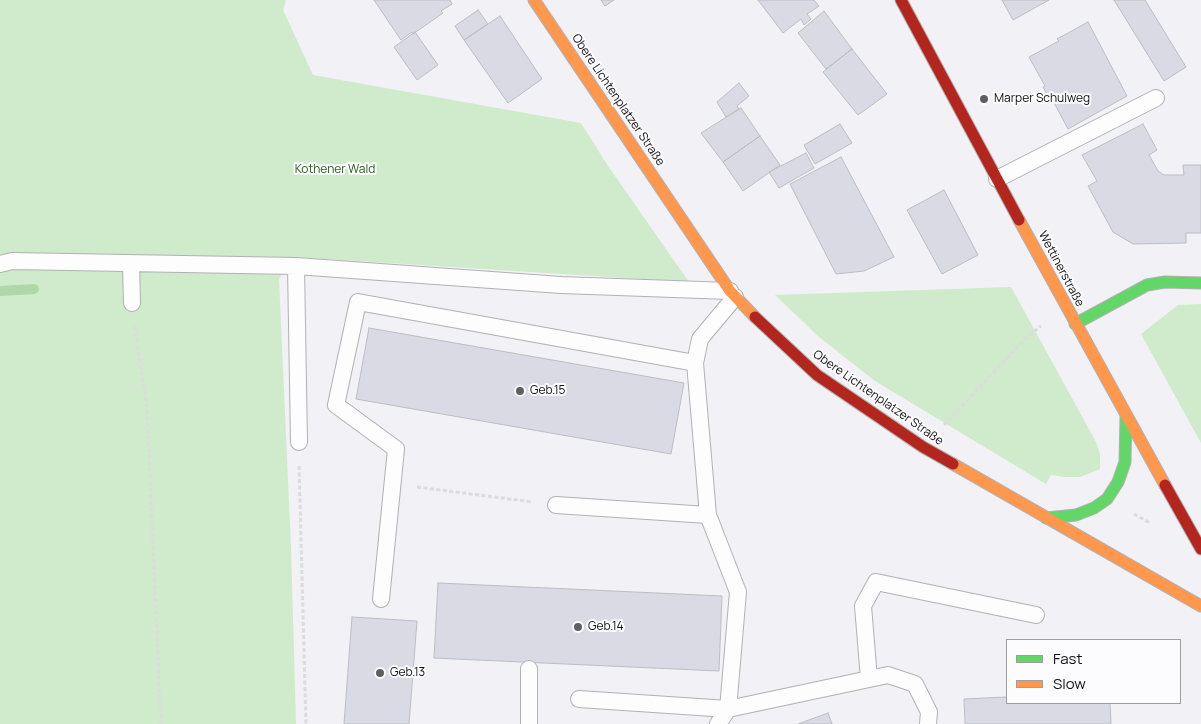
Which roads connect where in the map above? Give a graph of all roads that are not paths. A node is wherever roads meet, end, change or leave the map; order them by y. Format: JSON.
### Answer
{"nodes":[{"id":1,"x":534,"y":0,"type":"edge"},
{"id":2,"x":901,"y":0,"type":"edge"},
{"id":3,"x":1156,"y":98,"type":"dead end"},
{"id":4,"x":997,"y":179,"type":"junction"},
{"id":5,"x":0,"y":264,"type":"edge"},
{"id":6,"x":131,"y":264,"type":"junction"},
{"id":7,"x":296,"y":266,"type":"junction"},
{"id":8,"x":1201,"y":283,"type":"edge"},
{"id":9,"x":733,"y":294,"type":"junction"},
{"id":10,"x":132,"y":302,"type":"road end"},
{"id":11,"x":1075,"y":324,"type":"junction"},
{"id":12,"x":695,"y":363,"type":"junction"},
{"id":13,"x":1126,"y":413,"type":"junction"},
{"id":14,"x":299,"y":442,"type":"road end"},
{"id":15,"x":556,"y":505,"type":"road end"},
{"id":16,"x":708,"y":515,"type":"junction"},
{"id":17,"x":1046,"y":518,"type":"junction"},
{"id":18,"x":1201,"y":549,"type":"edge"},
{"id":19,"x":381,"y":599,"type":"dead end"},
{"id":20,"x":1201,"y":606,"type":"edge"},
{"id":21,"x":1036,"y":615,"type":"dead end"},
{"id":22,"x":530,"y":669,"type":"dead end"},
{"id":23,"x":869,"y":679,"type":"junction"},
{"id":24,"x":579,"y":700,"type":"dead end"},
{"id":25,"x":728,"y":709,"type":"junction"},
{"id":26,"x":529,"y":724,"type":"edge"},
{"id":27,"x":718,"y":724,"type":"edge"},
{"id":28,"x":928,"y":724,"type":"edge"}],
"edges":[{"from":1,"to":9,"type":"street","name":"Obere Lichtenplatzer Straße"},
{"from":2,"to":4,"type":"street","name":"Wettinerstraße"},
{"from":3,"to":4,"type":"lane"},
{"from":4,"to":11,"type":"street","name":"Wettinerstraße"},
{"from":5,"to":6,"type":"lane"},
{"from":6,"to":7,"type":"lane"},
{"from":6,"to":10,"type":"lane"},
{"from":7,"to":9,"type":"lane"},
{"from":7,"to":14,"type":"lane"},
{"from":8,"to":11,"type":"street"},
{"from":9,"to":12,"type":"lane"},
{"from":9,"to":17,"type":"street","name":"Obere Lichtenplatzer Straße"},
{"from":11,"to":13,"type":"street","name":"Wettinerstraße"},
{"from":12,"to":16,"type":"lane"},
{"from":12,"to":19,"type":"lane"},
{"from":13,"to":17,"type":"street"},
{"from":13,"to":18,"type":"street","name":"Wettinerstraße"},
{"from":15,"to":16,"type":"lane"},
{"from":16,"to":25,"type":"lane"},
{"from":17,"to":20,"type":"street","name":"Obere Lichtenplatzer Straße"},
{"from":21,"to":23,"type":"lane"},
{"from":22,"to":26,"type":"lane"},
{"from":23,"to":25,"type":"lane"},
{"from":23,"to":28,"type":"lane"},
{"from":24,"to":25,"type":"lane"},
{"from":25,"to":27,"type":"lane"}]}
